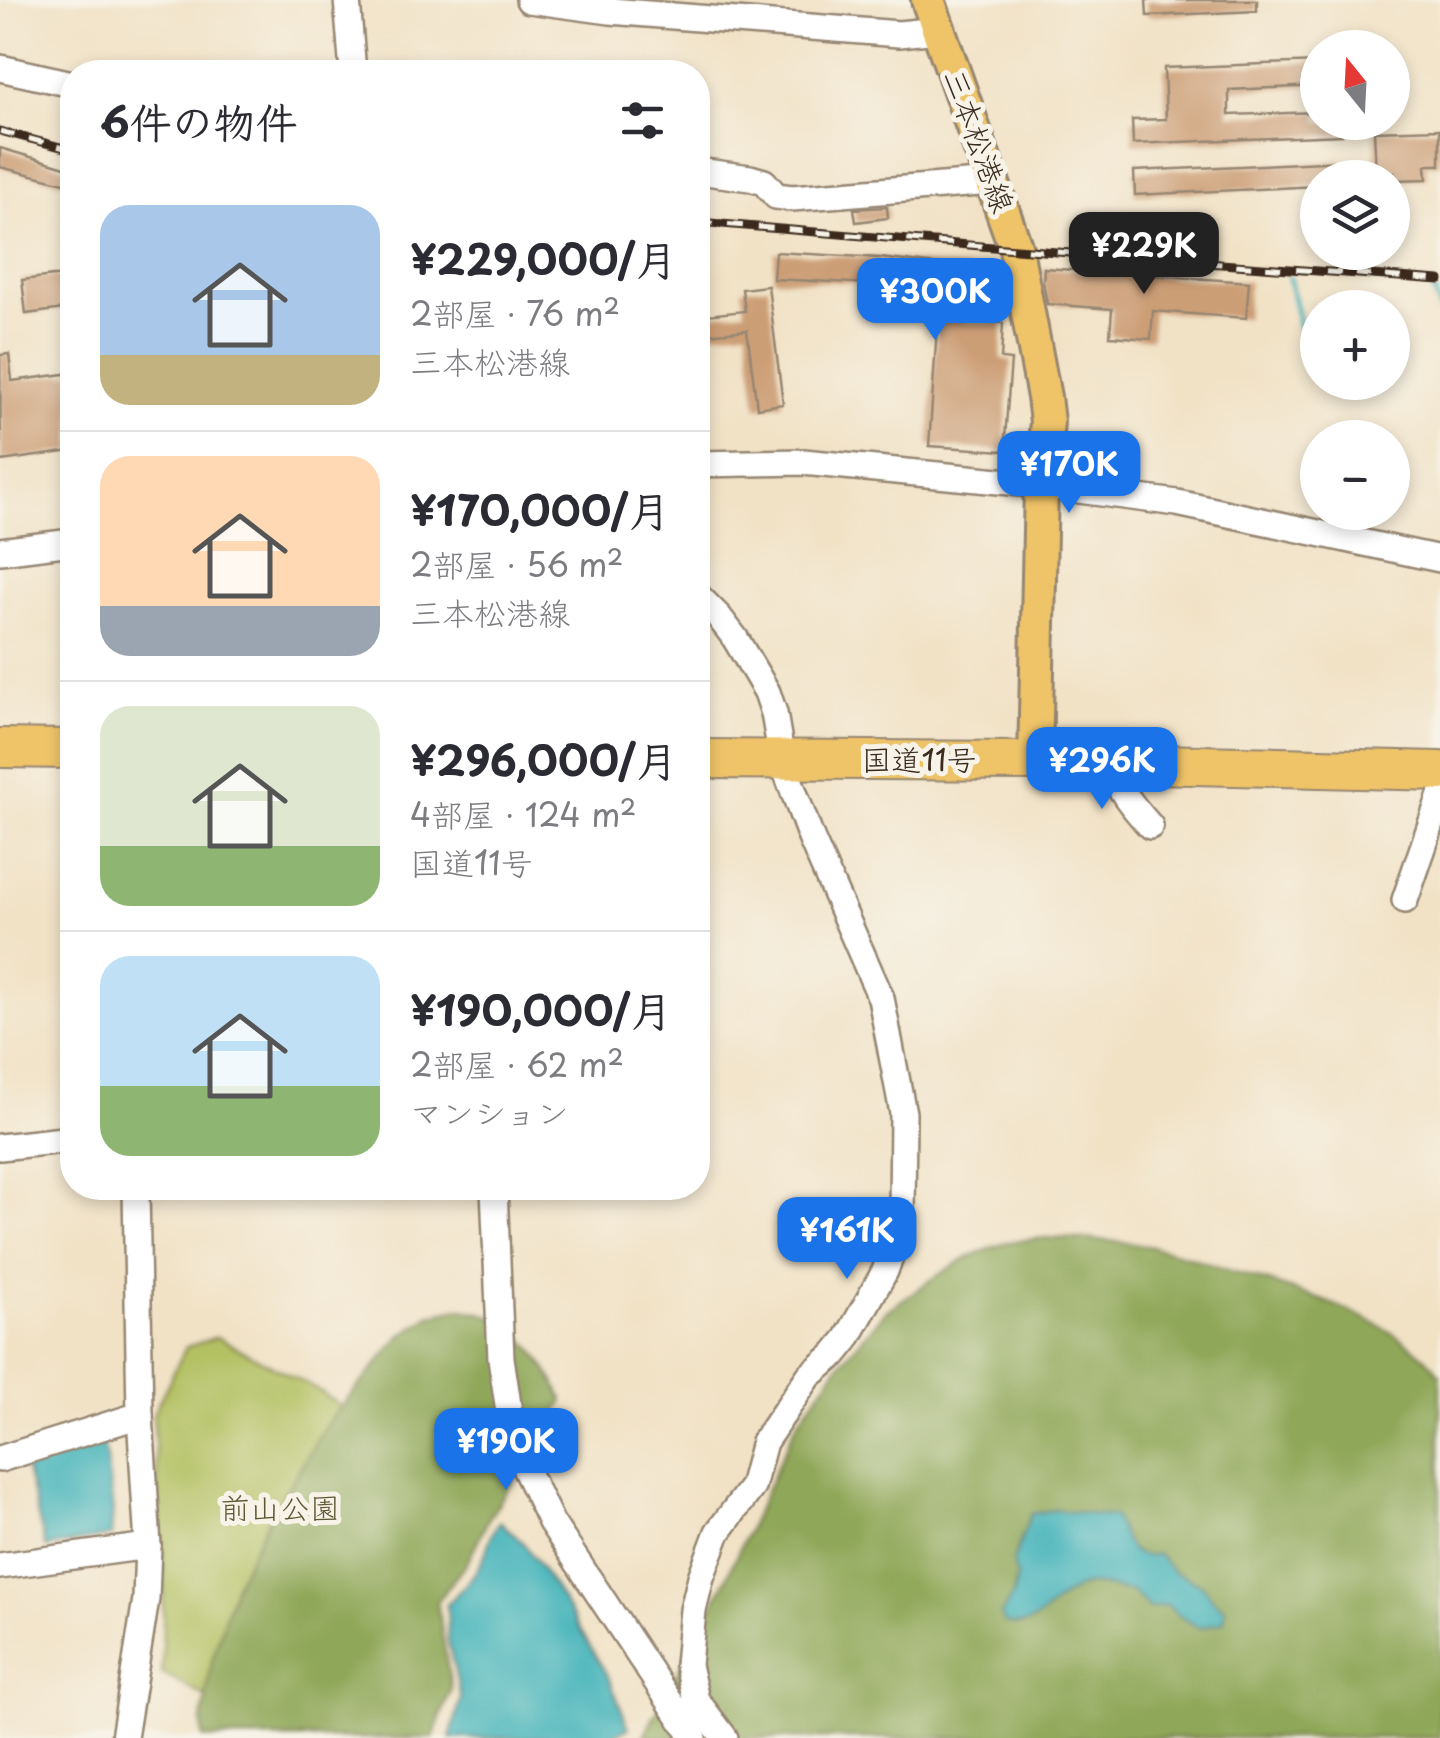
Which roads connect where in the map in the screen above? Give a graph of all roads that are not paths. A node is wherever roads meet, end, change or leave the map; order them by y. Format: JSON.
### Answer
{"nodes":[{"id":1,"x":347,"y":0,"type":"edge"},
{"id":2,"x":529,"y":0,"type":"edge"},
{"id":3,"x":933,"y":15,"type":"edge"},
{"id":4,"x":353,"y":60,"type":"edge"},
{"id":5,"x":0,"y":68,"type":"edge"},
{"id":6,"x":60,"y":81,"type":"edge"},
{"id":7,"x":710,"y":173,"type":"edge"},
{"id":8,"x":992,"y":182,"type":"junction"},
{"id":9,"x":710,"y":464,"type":"edge"},
{"id":10,"x":1041,"y":484,"type":"junction"},
{"id":11,"x":60,"y":544,"type":"edge"},
{"id":12,"x":0,"y":551,"type":"edge"},
{"id":13,"x":1440,"y":559,"type":"edge"},
{"id":14,"x":710,"y":608,"type":"edge"},
{"id":15,"x":0,"y":748,"type":"edge"},
{"id":16,"x":60,"y":749,"type":"edge"},
{"id":17,"x":710,"y":759,"type":"edge"},
{"id":18,"x":782,"y":760,"type":"junction"},
{"id":19,"x":1036,"y":762,"type":"junction"},
{"id":20,"x":1109,"y":764,"type":"junction"},
{"id":21,"x":1440,"y":771,"type":"edge"},
{"id":22,"x":1440,"y":798,"type":"edge"},
{"id":23,"x":1150,"y":826,"type":"dead end"},
{"id":24,"x":1405,"y":900,"type":"dead end"},
{"id":25,"x":60,"y":1140,"type":"edge"},
{"id":26,"x":0,"y":1148,"type":"edge"},
{"id":27,"x":136,"y":1200,"type":"edge"},
{"id":28,"x":494,"y":1200,"type":"edge"},
{"id":29,"x":140,"y":1414,"type":"junction"},
{"id":30,"x":0,"y":1459,"type":"edge"},
{"id":31,"x":148,"y":1546,"type":"junction"},
{"id":32,"x":0,"y":1566,"type":"edge"},
{"id":33,"x":124,"y":1738,"type":"edge"},
{"id":34,"x":694,"y":1738,"type":"edge"},
{"id":35,"x":725,"y":1738,"type":"edge"}],
"edges":[{"from":1,"to":4,"type":"street"},
{"from":2,"to":3,"type":"street"},
{"from":3,"to":8,"type":"main road","name":"三本松港線"},
{"from":5,"to":6,"type":"street"},
{"from":7,"to":8,"type":"street"},
{"from":8,"to":10,"type":"main road","name":"三本松港線"},
{"from":9,"to":10,"type":"street"},
{"from":10,"to":13,"type":"street"},
{"from":10,"to":19,"type":"main road","name":"三本松港線"},
{"from":11,"to":12,"type":"street"},
{"from":14,"to":18,"type":"street"},
{"from":15,"to":16,"type":"highway"},
{"from":17,"to":18,"type":"highway","name":"国道11号"},
{"from":18,"to":19,"type":"highway","name":"国道11号"},
{"from":18,"to":35,"type":"street"},
{"from":19,"to":20,"type":"highway","name":"国道11号"},
{"from":20,"to":21,"type":"highway","name":"国道11号"},
{"from":20,"to":23,"type":"street"},
{"from":22,"to":24,"type":"street"},
{"from":25,"to":26,"type":"street"},
{"from":27,"to":29,"type":"street"},
{"from":28,"to":34,"type":"street"},
{"from":29,"to":30,"type":"street"},
{"from":29,"to":31,"type":"street"},
{"from":31,"to":32,"type":"street"},
{"from":31,"to":33,"type":"street"}]}
